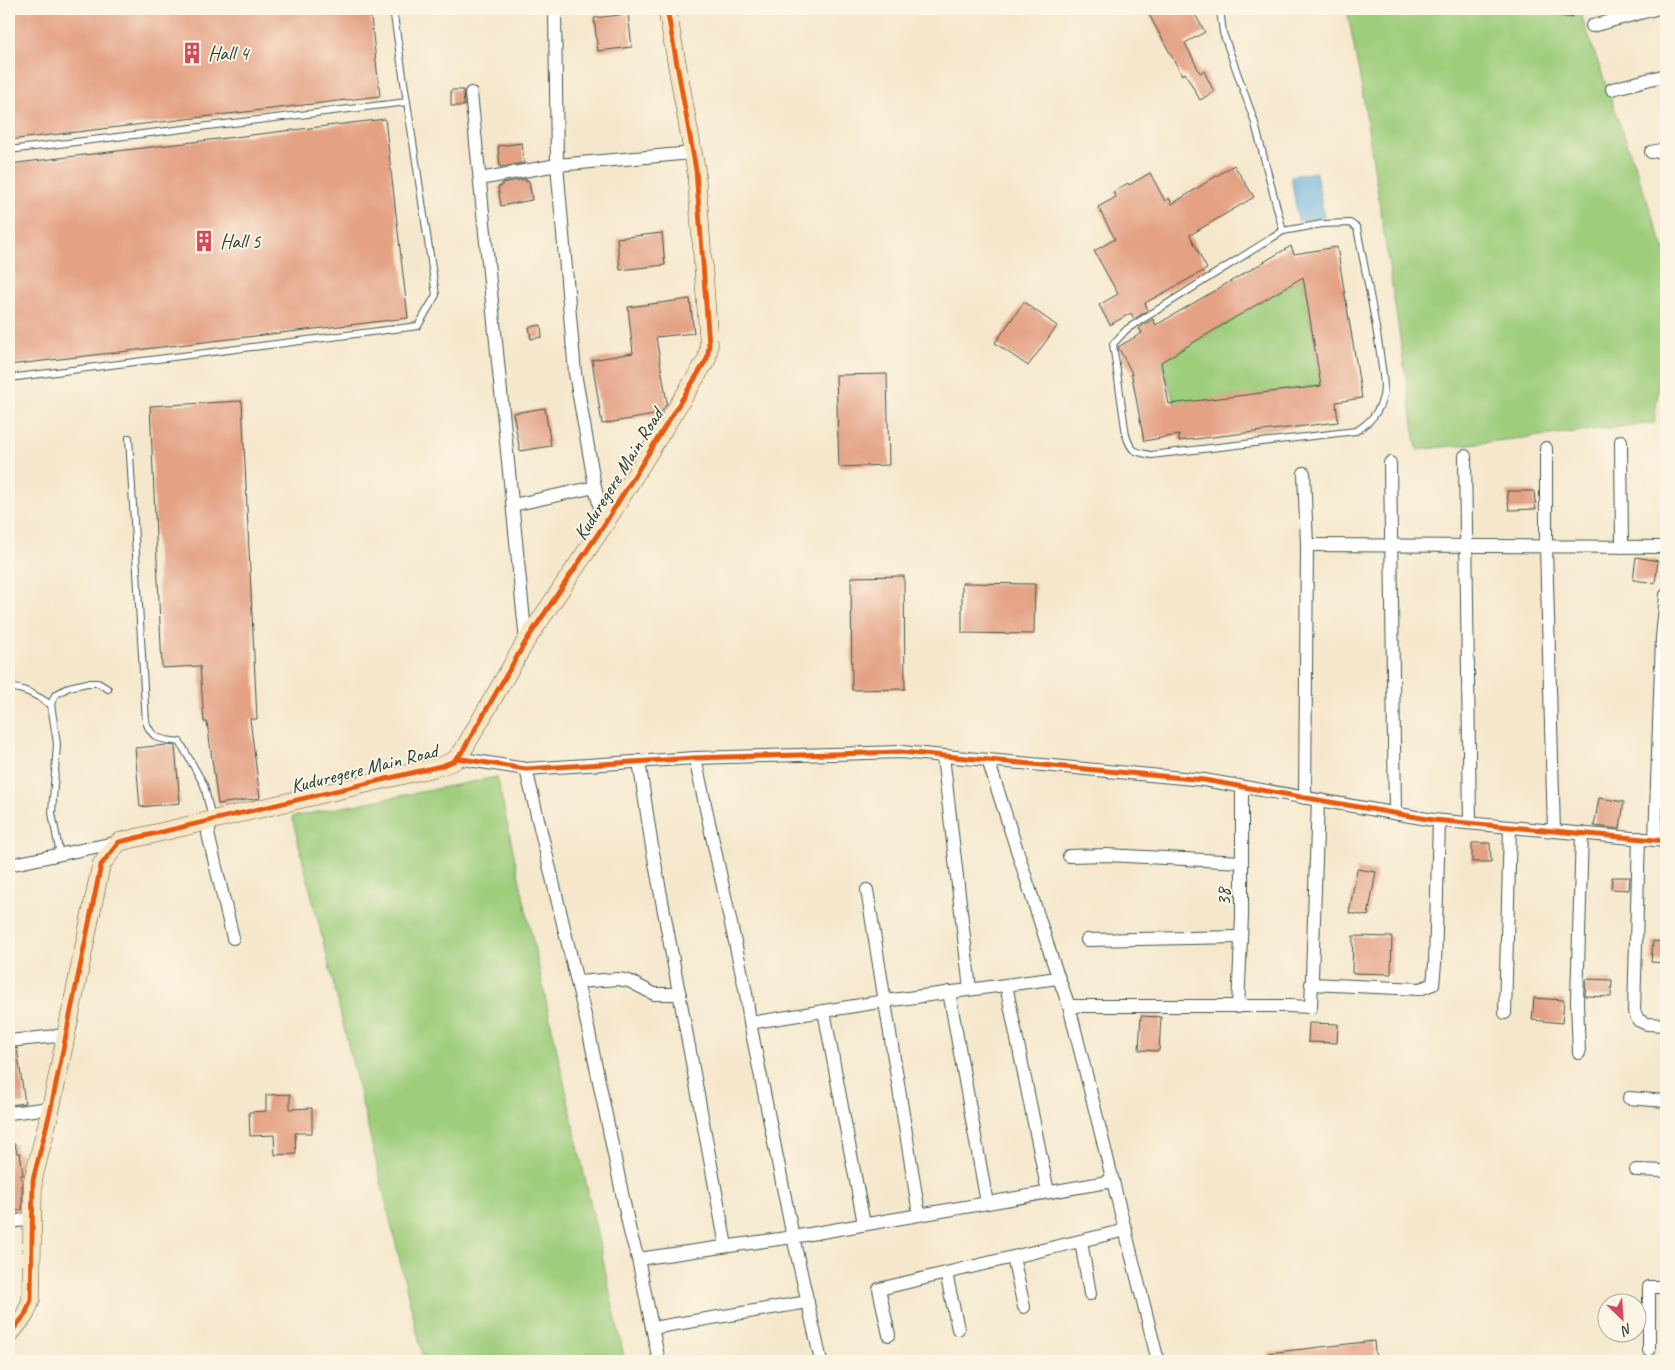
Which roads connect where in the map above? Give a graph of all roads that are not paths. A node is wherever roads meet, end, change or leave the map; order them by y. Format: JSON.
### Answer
{"nodes":[{"id":1,"x":393,"y":9,"type":"edge"},
{"id":2,"x":555,"y":9,"type":"edge"},
{"id":3,"x":666,"y":9,"type":"edge"},
{"id":4,"x":1220,"y":9,"type":"edge"},
{"id":5,"x":1541,"y":9,"type":"edge"},
{"id":6,"x":1656,"y":9,"type":"edge"},
{"id":7,"x":1569,"y":14,"type":"dead end"},
{"id":8,"x":1592,"y":26,"type":"dead end"},
{"id":9,"x":1666,"y":76,"type":"edge"},
{"id":10,"x":1612,"y":89,"type":"dead end"},
{"id":11,"x":471,"y":93,"type":"dead end"},
{"id":12,"x":407,"y":102,"type":"junction"},
{"id":13,"x":1666,"y":149,"type":"edge"},
{"id":14,"x":9,"y":150,"type":"edge"},
{"id":15,"x":1651,"y":152,"type":"dead end"},
{"id":16,"x":692,"y":153,"type":"junction"},
{"id":17,"x":557,"y":165,"type":"junction"},
{"id":18,"x":480,"y":179,"type":"junction"},
{"id":19,"x":1282,"y":231,"type":"junction"},
{"id":20,"x":9,"y":378,"type":"edge"},
{"id":21,"x":129,"y":438,"type":"dead end"},
{"id":22,"x":1621,"y":441,"type":"dead end"},
{"id":23,"x":1546,"y":448,"type":"dead end"},
{"id":24,"x":1465,"y":456,"type":"dead end"},
{"id":25,"x":1390,"y":463,"type":"dead end"},
{"id":26,"x":1304,"y":473,"type":"dead end"},
{"id":27,"x":595,"y":487,"type":"junction"},
{"id":28,"x":513,"y":506,"type":"junction"},
{"id":29,"x":604,"y":526,"type":"junction"},
{"id":30,"x":1307,"y":546,"type":"junction"},
{"id":31,"x":1392,"y":546,"type":"junction"},
{"id":32,"x":1468,"y":546,"type":"junction"},
{"id":33,"x":1546,"y":547,"type":"junction"},
{"id":34,"x":1622,"y":547,"type":"junction"},
{"id":35,"x":1666,"y":547,"type":"edge"},
{"id":36,"x":1666,"y":595,"type":"edge"},
{"id":37,"x":526,"y":641,"type":"junction"},
{"id":38,"x":9,"y":688,"type":"edge"},
{"id":39,"x":108,"y":689,"type":"dead end"},
{"id":40,"x":51,"y":705,"type":"junction"},
{"id":41,"x":943,"y":756,"type":"junction"},
{"id":42,"x":456,"y":758,"type":"junction"},
{"id":43,"x":696,"y":758,"type":"junction"},
{"id":44,"x":988,"y":760,"type":"junction"},
{"id":45,"x":639,"y":761,"type":"junction"},
{"id":46,"x":526,"y":769,"type":"junction"},
{"id":47,"x":1242,"y":787,"type":"junction"},
{"id":48,"x":1311,"y":799,"type":"junction"},
{"id":49,"x":1395,"y":814,"type":"junction"},
{"id":50,"x":212,"y":820,"type":"junction"},
{"id":51,"x":1439,"y":821,"type":"junction"},
{"id":52,"x":1470,"y":823,"type":"junction"},
{"id":53,"x":1510,"y":827,"type":"junction"},
{"id":54,"x":1554,"y":831,"type":"junction"},
{"id":55,"x":1582,"y":833,"type":"junction"},
{"id":56,"x":1639,"y":838,"type":"junction"},
{"id":57,"x":1661,"y":840,"type":"edge"},
{"id":58,"x":119,"y":842,"type":"junction"},
{"id":59,"x":60,"y":855,"type":"junction"},
{"id":60,"x":1069,"y":856,"type":"dead end"},
{"id":61,"x":1242,"y":862,"type":"junction"},
{"id":62,"x":9,"y":865,"type":"edge"},
{"id":63,"x":867,"y":890,"type":"dead end"},
{"id":64,"x":1240,"y":936,"type":"junction"},
{"id":65,"x":233,"y":938,"type":"dead end"},
{"id":66,"x":1087,"y":940,"type":"dead end"},
{"id":67,"x":1058,"y":978,"type":"junction"},
{"id":68,"x":577,"y":982,"type":"junction"},
{"id":69,"x":1311,"y":984,"type":"junction"},
{"id":70,"x":1006,"y":985,"type":"junction"},
{"id":71,"x":970,"y":990,"type":"junction"},
{"id":72,"x":949,"y":992,"type":"junction"},
{"id":73,"x":680,"y":994,"type":"junction"},
{"id":74,"x":884,"y":1001,"type":"junction"},
{"id":75,"x":1069,"y":1006,"type":"junction"},
{"id":76,"x":1238,"y":1007,"type":"junction"},
{"id":77,"x":824,"y":1011,"type":"junction"},
{"id":78,"x":1505,"y":1013,"type":"dead end"},
{"id":79,"x":750,"y":1023,"type":"junction"},
{"id":80,"x":1666,"y":1025,"type":"edge"},
{"id":81,"x":66,"y":1034,"type":"junction"},
{"id":82,"x":9,"y":1041,"type":"edge"},
{"id":83,"x":1580,"y":1053,"type":"dead end"},
{"id":84,"x":1629,"y":1098,"type":"dead end"},
{"id":85,"x":1666,"y":1101,"type":"edge"},
{"id":86,"x":51,"y":1108,"type":"junction"},
{"id":87,"x":9,"y":1113,"type":"edge"},
{"id":88,"x":1636,"y":1170,"type":"dead end"},
{"id":89,"x":1666,"y":1171,"type":"edge"},
{"id":90,"x":1114,"y":1181,"type":"junction"},
{"id":91,"x":1048,"y":1192,"type":"junction"},
{"id":92,"x":987,"y":1203,"type":"junction"},
{"id":93,"x":919,"y":1214,"type":"junction"},
{"id":94,"x":32,"y":1219,"type":"junction"},
{"id":95,"x":9,"y":1222,"type":"edge"},
{"id":96,"x":864,"y":1224,"type":"junction"},
{"id":97,"x":1126,"y":1230,"type":"junction"},
{"id":98,"x":792,"y":1237,"type":"junction"},
{"id":99,"x":1081,"y":1241,"type":"junction"},
{"id":100,"x":726,"y":1246,"type":"junction"},
{"id":101,"x":1013,"y":1257,"type":"junction"},
{"id":102,"x":638,"y":1258,"type":"junction"},
{"id":103,"x":946,"y":1273,"type":"junction"},
{"id":104,"x":1666,"y":1287,"type":"edge"},
{"id":105,"x":1090,"y":1294,"type":"dead end"},
{"id":106,"x":808,"y":1302,"type":"junction"},
{"id":107,"x":1024,"y":1307,"type":"dead end"},
{"id":108,"x":652,"y":1328,"type":"junction"},
{"id":109,"x":958,"y":1329,"type":"dead end"},
{"id":110,"x":889,"y":1334,"type":"dead end"},
{"id":111,"x":9,"y":1335,"type":"edge"},
{"id":112,"x":1649,"y":1350,"type":"dead end"},
{"id":113,"x":659,"y":1361,"type":"edge"},
{"id":114,"x":818,"y":1361,"type":"edge"},
{"id":115,"x":1158,"y":1361,"type":"edge"}],
"edges":[{"from":1,"to":12,"type":"lane"},
{"from":2,"to":17,"type":"street"},
{"from":3,"to":16,"type":"street","name":"Kuduregere Main Road"},
{"from":4,"to":19,"type":"lane"},
{"from":5,"to":7,"type":"lane"},
{"from":6,"to":8,"type":"street"},
{"from":9,"to":10,"type":"street"},
{"from":11,"to":18,"type":"street"},
{"from":12,"to":14,"type":"lane"},
{"from":12,"to":20,"type":"lane"},
{"from":13,"to":15,"type":"street"},
{"from":16,"to":17,"type":"street"},
{"from":16,"to":29,"type":"street","name":"Kuduregere Main Road"},
{"from":17,"to":18,"type":"street"},
{"from":17,"to":27,"type":"street"},
{"from":18,"to":28,"type":"street"},
{"from":19,"to":19,"type":"lane"},
{"from":21,"to":50,"type":"lane"},
{"from":22,"to":34,"type":"street"},
{"from":23,"to":33,"type":"street"},
{"from":24,"to":32,"type":"street"},
{"from":25,"to":31,"type":"street"},
{"from":26,"to":30,"type":"street"},
{"from":27,"to":28,"type":"street"},
{"from":27,"to":29,"type":"street"},
{"from":28,"to":37,"type":"street"},
{"from":29,"to":37,"type":"street","name":"Kuduregere Main Road"},
{"from":30,"to":31,"type":"street"},
{"from":30,"to":48,"type":"street"},
{"from":31,"to":32,"type":"street"},
{"from":31,"to":49,"type":"street"},
{"from":32,"to":33,"type":"street"},
{"from":32,"to":52,"type":"street"},
{"from":33,"to":34,"type":"street"},
{"from":33,"to":54,"type":"street"},
{"from":34,"to":35,"type":"street"},
{"from":36,"to":57,"type":"street"},
{"from":37,"to":42,"type":"street","name":"Kuduregere Main Road"},
{"from":38,"to":40,"type":"lane"},
{"from":39,"to":40,"type":"lane"},
{"from":40,"to":59,"type":"lane"},
{"from":41,"to":43,"type":"street"},
{"from":41,"to":44,"type":"street"},
{"from":41,"to":71,"type":"street"},
{"from":42,"to":46,"type":"street"},
{"from":42,"to":50,"type":"street","name":"Kuduregere Main Road"},
{"from":43,"to":45,"type":"street"},
{"from":43,"to":79,"type":"street"},
{"from":44,"to":47,"type":"street"},
{"from":44,"to":67,"type":"street"},
{"from":45,"to":46,"type":"street"},
{"from":45,"to":73,"type":"street"},
{"from":46,"to":68,"type":"street"},
{"from":47,"to":48,"type":"street"},
{"from":47,"to":61,"type":"street","name":"38"},
{"from":48,"to":49,"type":"street"},
{"from":48,"to":69,"type":"street"},
{"from":49,"to":51,"type":"street"},
{"from":50,"to":58,"type":"street","name":"Kuduregere Main Road"},
{"from":50,"to":65,"type":"street"},
{"from":51,"to":52,"type":"street"},
{"from":51,"to":69,"type":"street"},
{"from":52,"to":53,"type":"street"},
{"from":53,"to":54,"type":"street"},
{"from":53,"to":78,"type":"street"},
{"from":54,"to":55,"type":"street"},
{"from":55,"to":56,"type":"street"},
{"from":55,"to":83,"type":"street"},
{"from":56,"to":57,"type":"street"},
{"from":56,"to":80,"type":"street"},
{"from":58,"to":59,"type":"street"},
{"from":58,"to":81,"type":"street"},
{"from":59,"to":62,"type":"street"},
{"from":60,"to":61,"type":"street"},
{"from":61,"to":64,"type":"street","name":"38"},
{"from":63,"to":74,"type":"street"},
{"from":64,"to":66,"type":"street"},
{"from":64,"to":76,"type":"street","name":"38"},
{"from":67,"to":70,"type":"street"},
{"from":67,"to":75,"type":"street"},
{"from":68,"to":73,"type":"street"},
{"from":68,"to":102,"type":"street"},
{"from":69,"to":76,"type":"street"},
{"from":70,"to":71,"type":"street"},
{"from":70,"to":91,"type":"street"},
{"from":71,"to":72,"type":"street"},
{"from":72,"to":74,"type":"street"},
{"from":72,"to":92,"type":"street"},
{"from":73,"to":100,"type":"street"},
{"from":74,"to":77,"type":"street"},
{"from":74,"to":93,"type":"street"},
{"from":75,"to":76,"type":"street"},
{"from":75,"to":90,"type":"street"},
{"from":77,"to":79,"type":"street"},
{"from":77,"to":96,"type":"street"},
{"from":79,"to":98,"type":"street"},
{"from":81,"to":82,"type":"street"},
{"from":81,"to":86,"type":"street"},
{"from":84,"to":85,"type":"street"},
{"from":86,"to":87,"type":"street"},
{"from":86,"to":94,"type":"street"},
{"from":88,"to":89,"type":"street"},
{"from":90,"to":91,"type":"street"},
{"from":90,"to":97,"type":"street"},
{"from":91,"to":92,"type":"street"},
{"from":92,"to":93,"type":"street"},
{"from":93,"to":96,"type":"street"},
{"from":94,"to":95,"type":"street"},
{"from":94,"to":111,"type":"street"},
{"from":96,"to":98,"type":"street"},
{"from":97,"to":99,"type":"street"},
{"from":97,"to":115,"type":"street"},
{"from":98,"to":100,"type":"street"},
{"from":98,"to":106,"type":"street"},
{"from":99,"to":101,"type":"street"},
{"from":99,"to":105,"type":"street"},
{"from":100,"to":102,"type":"street"},
{"from":101,"to":103,"type":"street"},
{"from":101,"to":107,"type":"street"},
{"from":102,"to":108,"type":"street"},
{"from":103,"to":109,"type":"street"},
{"from":103,"to":110,"type":"street"},
{"from":104,"to":112,"type":"street"},
{"from":106,"to":108,"type":"street"},
{"from":106,"to":114,"type":"street"},
{"from":108,"to":113,"type":"street"}]}
